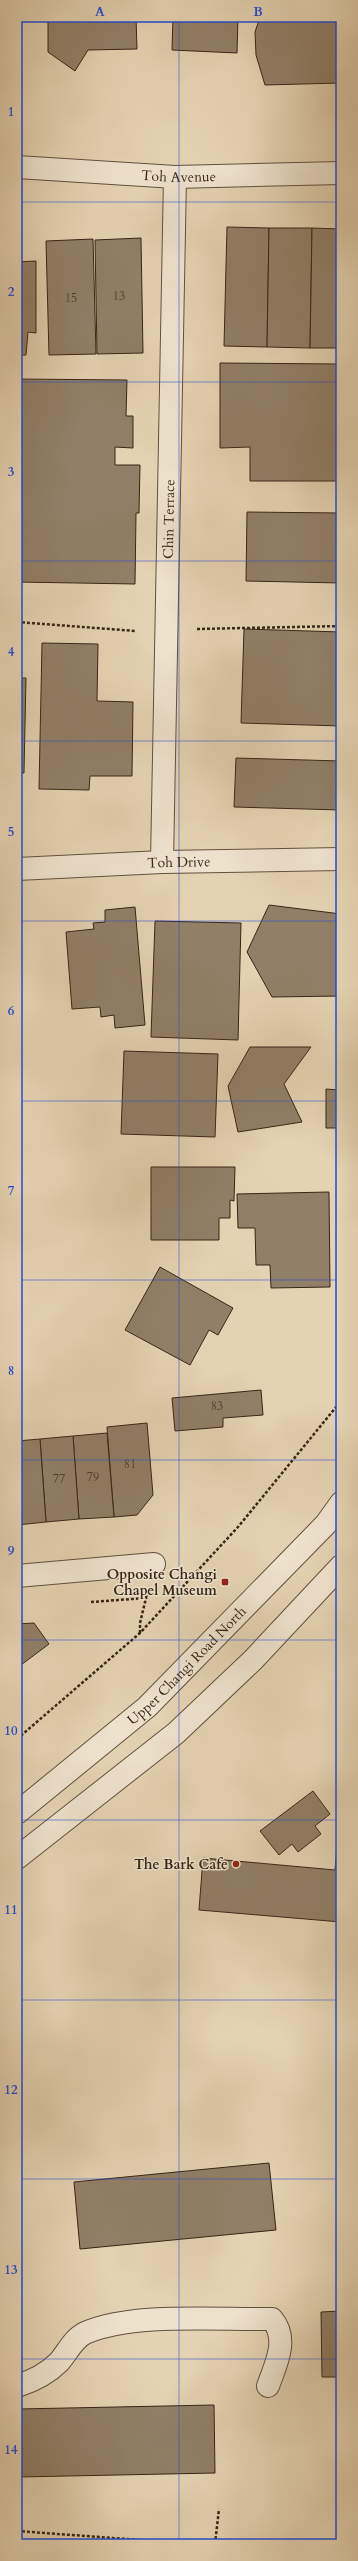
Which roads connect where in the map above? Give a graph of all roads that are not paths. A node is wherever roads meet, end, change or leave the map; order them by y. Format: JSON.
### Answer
{"nodes":[{"id":1,"x":17,"y":167,"type":"edge"},
{"id":2,"x":341,"y":173,"type":"edge"},
{"id":3,"x":175,"y":177,"type":"junction"},
{"id":4,"x":341,"y":859,"type":"edge"},
{"id":5,"x":162,"y":862,"type":"junction"},
{"id":6,"x":17,"y":869,"type":"edge"},
{"id":7,"x":341,"y":1503,"type":"edge"},
{"id":8,"x":154,"y":1564,"type":"dead end"},
{"id":9,"x":341,"y":1566,"type":"edge"},
{"id":10,"x":17,"y":1576,"type":"edge"},
{"id":11,"x":17,"y":1812,"type":"edge"},
{"id":12,"x":17,"y":1858,"type":"edge"},
{"id":13,"x":17,"y":2386,"type":"edge"},
{"id":14,"x":268,"y":2386,"type":"dead end"}],
"edges":[{"from":1,"to":3,"type":"street","name":"Toh Avenue"},
{"from":2,"to":3,"type":"street","name":"Toh Avenue"},
{"from":3,"to":5,"type":"street","name":"Chin Terrace"},
{"from":4,"to":5,"type":"street","name":"Toh Drive"},
{"from":5,"to":6,"type":"street","name":"Toh Drive"},
{"from":7,"to":11,"type":"street","name":"Upper Changi Road North"},
{"from":8,"to":10,"type":"street"},
{"from":9,"to":12,"type":"street"},
{"from":13,"to":14,"type":"street"}]}
